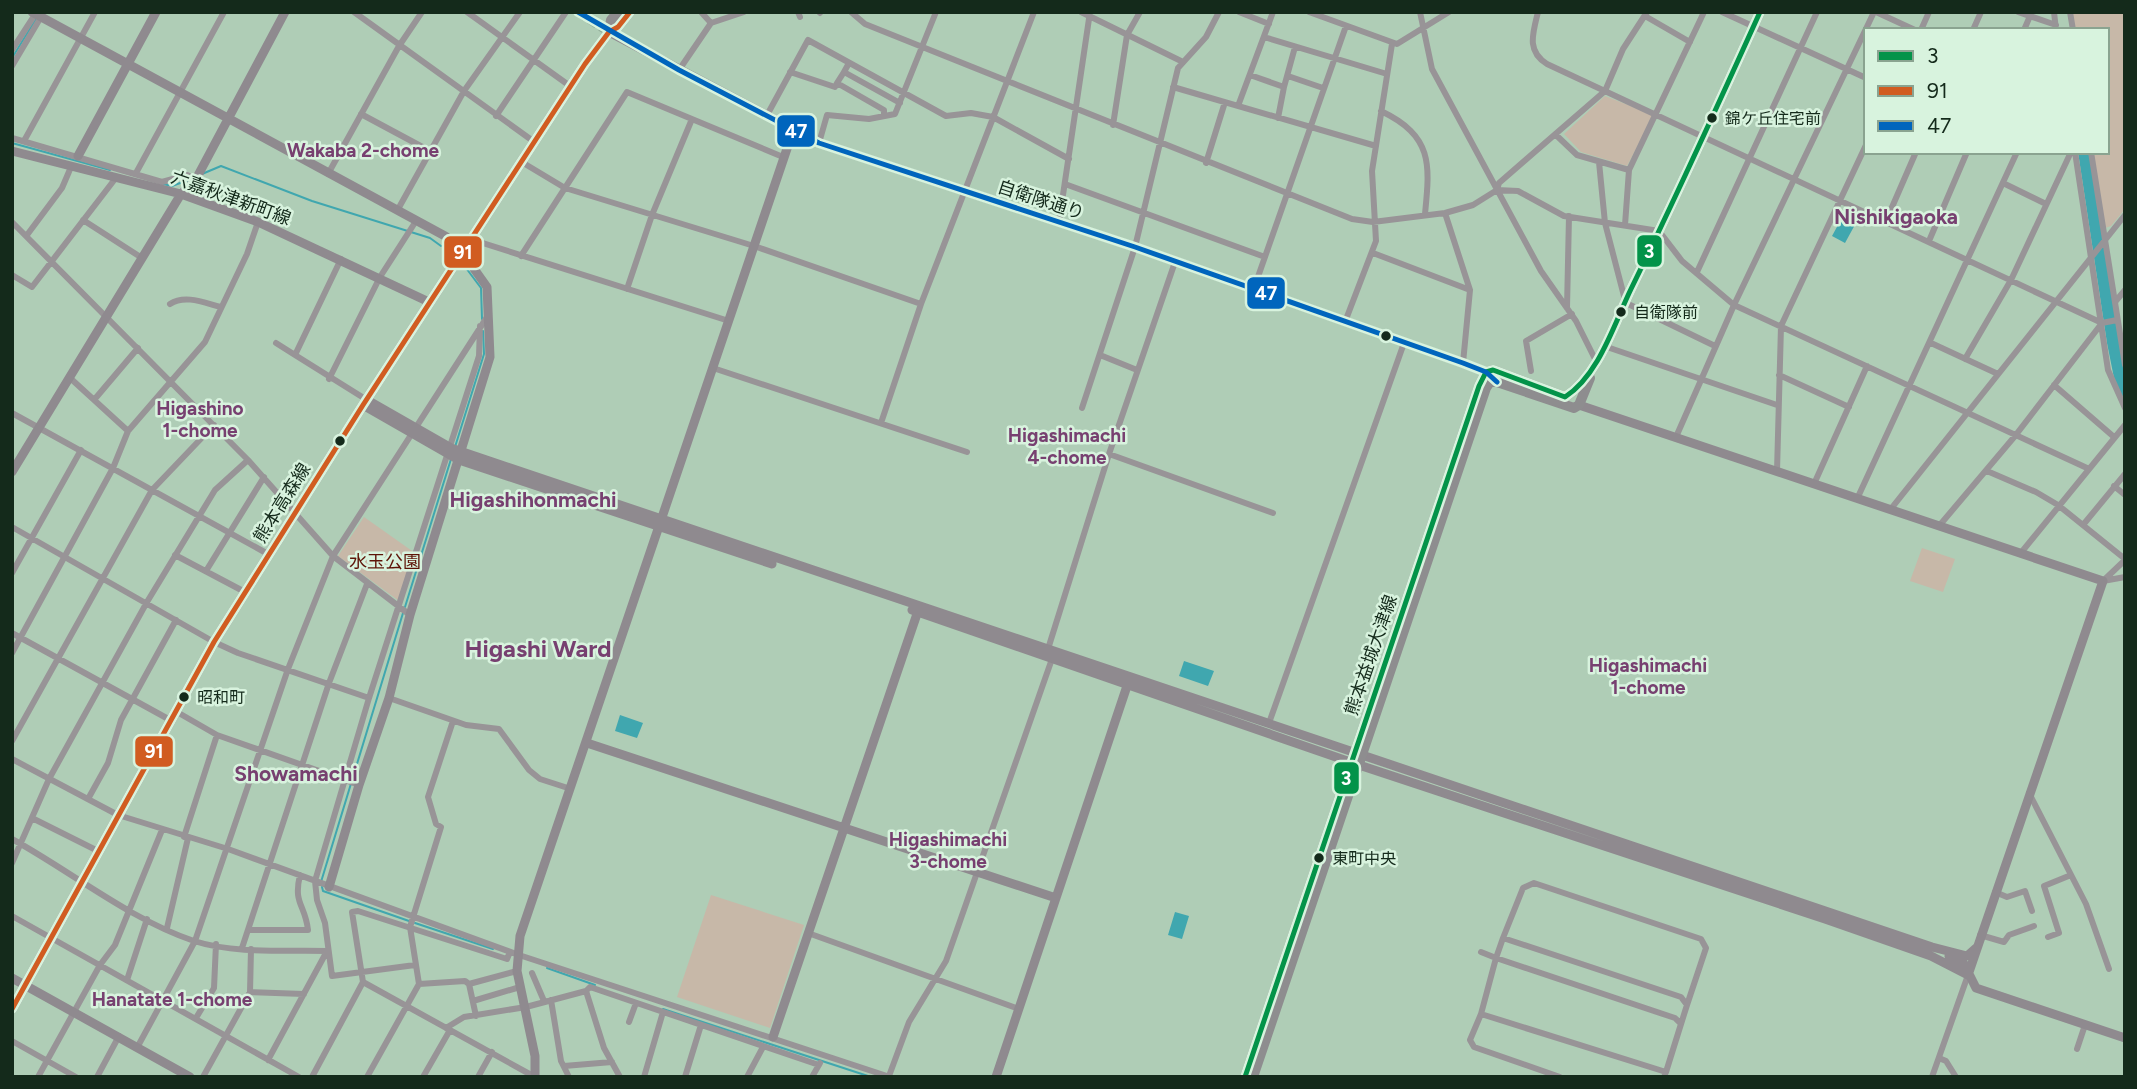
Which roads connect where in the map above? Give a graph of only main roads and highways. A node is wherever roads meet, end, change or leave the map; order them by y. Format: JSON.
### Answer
{"nodes":[{"id":1,"x":618,"y":12,"type":"edge"},
{"id":2,"x":630,"y":12,"type":"edge"},
{"id":3,"x":1760,"y":12,"type":"edge"},
{"id":4,"x":609,"y":32,"type":"junction"},
{"id":5,"x":1596,"y":361,"type":"junction"},
{"id":6,"x":1565,"y":397,"type":"junction"},
{"id":7,"x":1579,"y":405,"type":"junction"},
{"id":8,"x":1358,"y":753,"type":"junction"},
{"id":9,"x":1355,"y":764,"type":"junction"},
{"id":10,"x":12,"y":1009,"type":"edge"},
{"id":11,"x":1245,"y":1077,"type":"edge"},
{"id":12,"x":1253,"y":1077,"type":"edge"}],
"edges":[{"from":1,"to":4,"type":"main road","name":"熊本高森線"},
{"from":2,"to":4,"type":"main road","name":"熊本高森線"},
{"from":3,"to":5,"type":"main road"},
{"from":4,"to":10,"type":"main road","name":"熊本高森線"},
{"from":5,"to":6,"type":"main road"},
{"from":5,"to":7,"type":"main road"},
{"from":6,"to":7,"type":"main road"},
{"from":6,"to":8,"type":"main road","name":"熊本益城大津線"},
{"from":7,"to":8,"type":"main road","name":"熊本益城大津線"},
{"from":8,"to":9,"type":"main road","name":"熊本益城大津線"},
{"from":9,"to":11,"type":"main road","name":"熊本益城大津線"},
{"from":9,"to":12,"type":"main road","name":"熊本益城大津線"}]}
